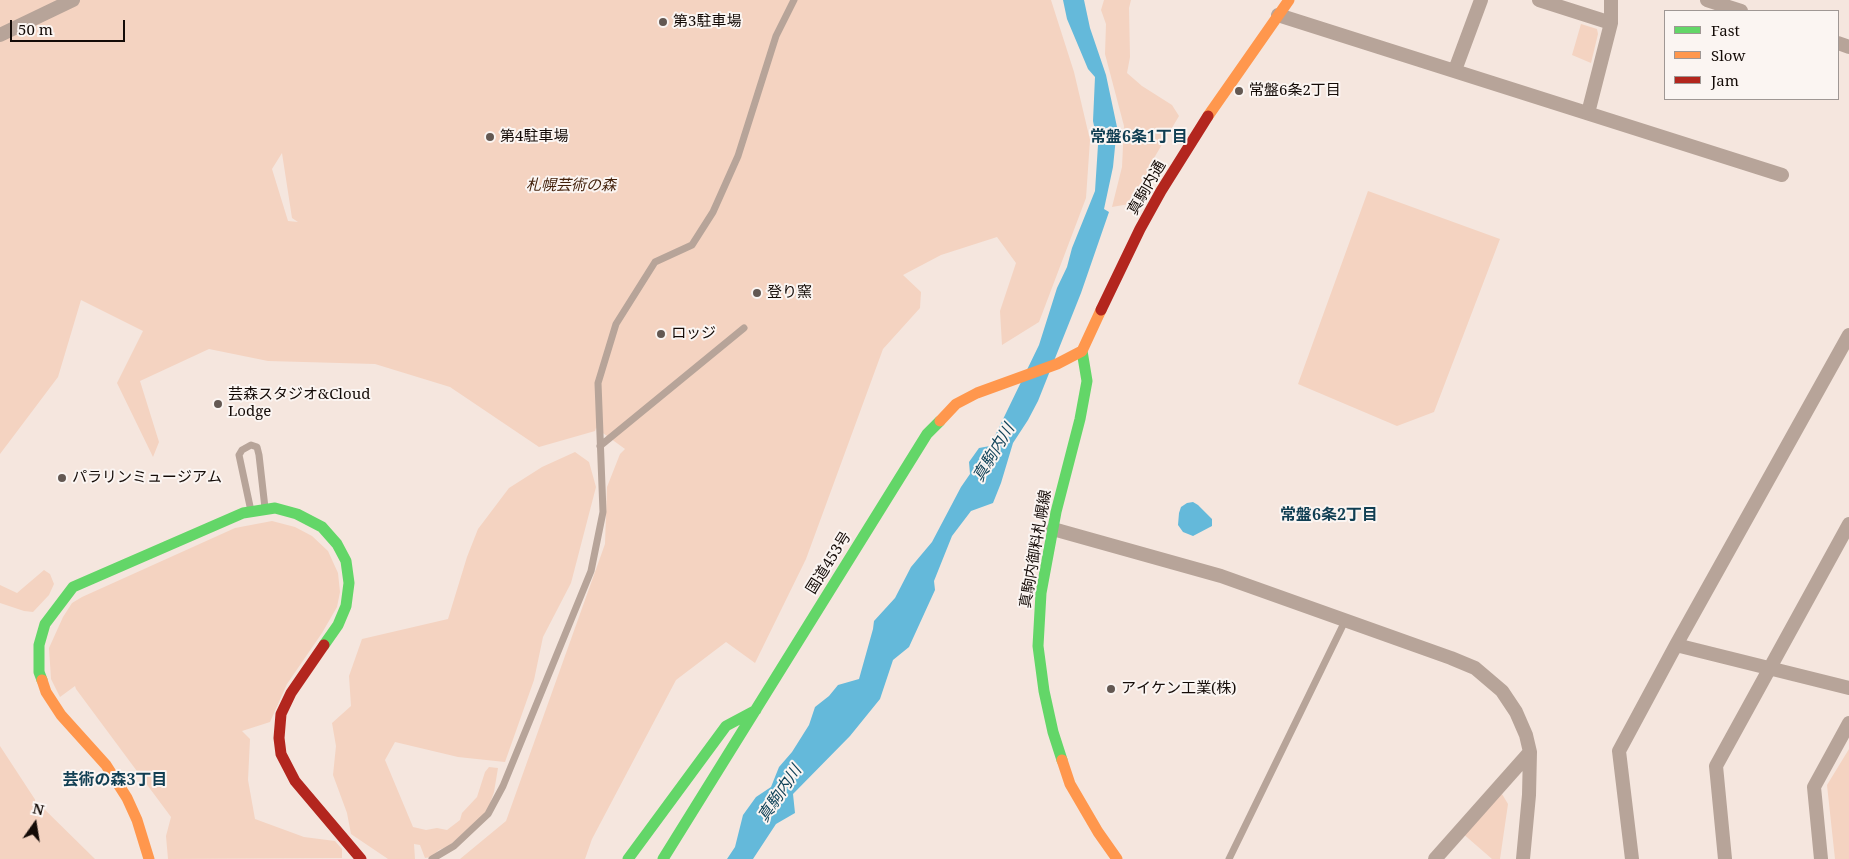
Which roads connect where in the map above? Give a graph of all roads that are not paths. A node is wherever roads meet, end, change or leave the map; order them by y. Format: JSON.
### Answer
{"nodes":[{"id":1,"x":73,"y":0,"type":"edge"},
{"id":2,"x":794,"y":0,"type":"edge"},
{"id":3,"x":1288,"y":0,"type":"edge"},
{"id":4,"x":1481,"y":0,"type":"edge"},
{"id":5,"x":1538,"y":0,"type":"edge"},
{"id":6,"x":1610,"y":0,"type":"edge"},
{"id":7,"x":1707,"y":0,"type":"edge"},
{"id":8,"x":1738,"y":10,"type":"edge"},
{"id":9,"x":1278,"y":14,"type":"junction"},
{"id":10,"x":1611,"y":23,"type":"junction"},
{"id":11,"x":0,"y":36,"type":"edge"},
{"id":12,"x":1455,"y":70,"type":"junction"},
{"id":13,"x":1588,"y":113,"type":"junction"},
{"id":14,"x":1782,"y":176,"type":"dead end"},
{"id":15,"x":744,"y":328,"type":"dead end"},
{"id":16,"x":1849,"y":335,"type":"edge"},
{"id":17,"x":1082,"y":350,"type":"junction"},
{"id":18,"x":600,"y":446,"type":"junction"},
{"id":19,"x":265,"y":509,"type":"junction"},
{"id":20,"x":251,"y":511,"type":"junction"},
{"id":21,"x":1849,"y":524,"type":"edge"},
{"id":22,"x":1052,"y":529,"type":"junction"},
{"id":23,"x":1345,"y":621,"type":"junction"},
{"id":24,"x":1676,"y":645,"type":"junction"},
{"id":25,"x":1768,"y":669,"type":"junction"},
{"id":26,"x":1849,"y":688,"type":"edge"},
{"id":27,"x":756,"y":710,"type":"junction"},
{"id":28,"x":1849,"y":723,"type":"edge"},
{"id":29,"x":1530,"y":752,"type":"junction"},
{"id":30,"x":149,"y":859,"type":"edge"},
{"id":31,"x":360,"y":859,"type":"edge"},
{"id":32,"x":432,"y":859,"type":"edge"},
{"id":33,"x":628,"y":859,"type":"edge"},
{"id":34,"x":663,"y":859,"type":"edge"},
{"id":35,"x":1117,"y":859,"type":"edge"},
{"id":36,"x":1229,"y":859,"type":"edge"},
{"id":37,"x":1435,"y":859,"type":"edge"},
{"id":38,"x":1523,"y":859,"type":"edge"},
{"id":39,"x":1632,"y":859,"type":"edge"},
{"id":40,"x":1726,"y":859,"type":"edge"},
{"id":41,"x":1821,"y":859,"type":"edge"}],
"edges":[{"from":1,"to":11,"type":"street"},
{"from":2,"to":18,"type":"lane"},
{"from":3,"to":9,"type":"main road","name":"真駒内通"},
{"from":4,"to":12,"type":"street"},
{"from":5,"to":10,"type":"street"},
{"from":6,"to":10,"type":"street"},
{"from":7,"to":8,"type":"street"},
{"from":9,"to":12,"type":"street"},
{"from":9,"to":17,"type":"main road","name":"真駒内通"},
{"from":10,"to":13,"type":"street"},
{"from":12,"to":13,"type":"street"},
{"from":13,"to":14,"type":"street"},
{"from":15,"to":18,"type":"lane"},
{"from":16,"to":24,"type":"street"},
{"from":17,"to":22,"type":"main road","name":"真駒内御料札幌線"},
{"from":17,"to":27,"type":"main road","name":"国道453号"},
{"from":18,"to":32,"type":"lane"},
{"from":19,"to":20,"type":"main road"},
{"from":19,"to":20,"type":"lane"},
{"from":19,"to":31,"type":"main road"},
{"from":20,"to":30,"type":"main road"},
{"from":21,"to":25,"type":"street"},
{"from":22,"to":23,"type":"street"},
{"from":22,"to":35,"type":"main road","name":"真駒内御料札幌線"},
{"from":23,"to":29,"type":"street"},
{"from":23,"to":36,"type":"lane"},
{"from":24,"to":25,"type":"street"},
{"from":24,"to":39,"type":"street"},
{"from":25,"to":26,"type":"street"},
{"from":25,"to":40,"type":"street"},
{"from":27,"to":33,"type":"main road"},
{"from":27,"to":34,"type":"main road","name":"国道453号"},
{"from":28,"to":41,"type":"street"},
{"from":29,"to":37,"type":"street"},
{"from":29,"to":38,"type":"street"}]}
